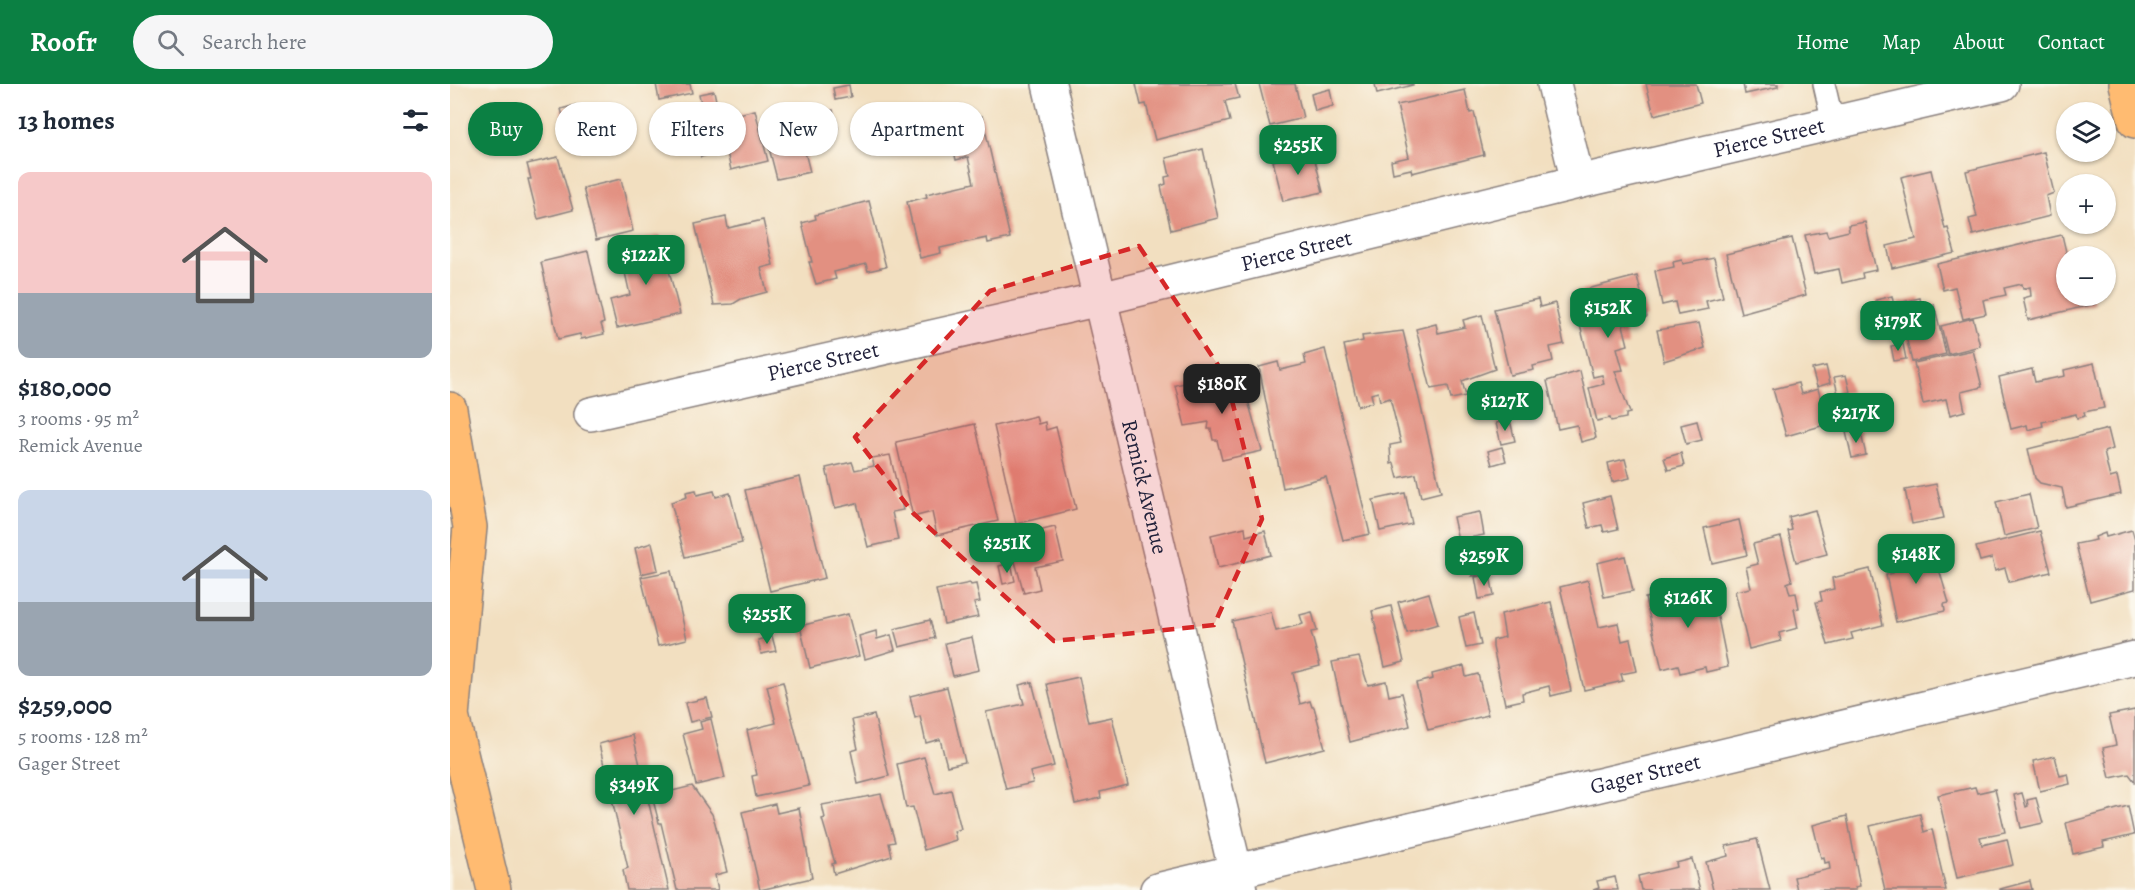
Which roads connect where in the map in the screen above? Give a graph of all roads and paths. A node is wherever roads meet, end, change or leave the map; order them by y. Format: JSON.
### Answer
{"nodes":[{"id":1,"x":1049,"y":84,"type":"edge"},
{"id":2,"x":1554,"y":84,"type":"edge"},
{"id":3,"x":1824,"y":84,"type":"edge"},
{"id":4,"x":2002,"y":84,"type":"edge"},
{"id":5,"x":2126,"y":84,"type":"edge"},
{"id":6,"x":2135,"y":121,"type":"edge"},
{"id":7,"x":1833,"y":123,"type":"junction"},
{"id":8,"x":1578,"y":182,"type":"junction"},
{"id":9,"x":1100,"y":299,"type":"junction"},
{"id":10,"x":450,"y":409,"type":"edge"},
{"id":11,"x":591,"y":414,"type":"dead end"},
{"id":12,"x":2135,"y":658,"type":"edge"},
{"id":13,"x":451,"y":712,"type":"edge"},
{"id":14,"x":1237,"y":881,"type":"edge"},
{"id":15,"x":494,"y":890,"type":"edge"},
{"id":16,"x":1157,"y":890,"type":"edge"}],
"edges":[{"from":1,"to":9,"type":"street","name":"Remick Avenue"},
{"from":2,"to":8,"type":"street"},
{"from":3,"to":7,"type":"lane"},
{"from":4,"to":7,"type":"street","name":"Pierce Street"},
{"from":5,"to":6,"type":"main road"},
{"from":7,"to":8,"type":"street","name":"Pierce Street"},
{"from":8,"to":9,"type":"street","name":"Pierce Street"},
{"from":9,"to":11,"type":"street","name":"Pierce Street"},
{"from":9,"to":14,"type":"street","name":"Remick Avenue"},
{"from":10,"to":13,"type":"main road"},
{"from":12,"to":14,"type":"street","name":"Gager Street"},
{"from":13,"to":15,"type":"main road"},
{"from":14,"to":16,"type":"street","name":"Gager Street"}]}
